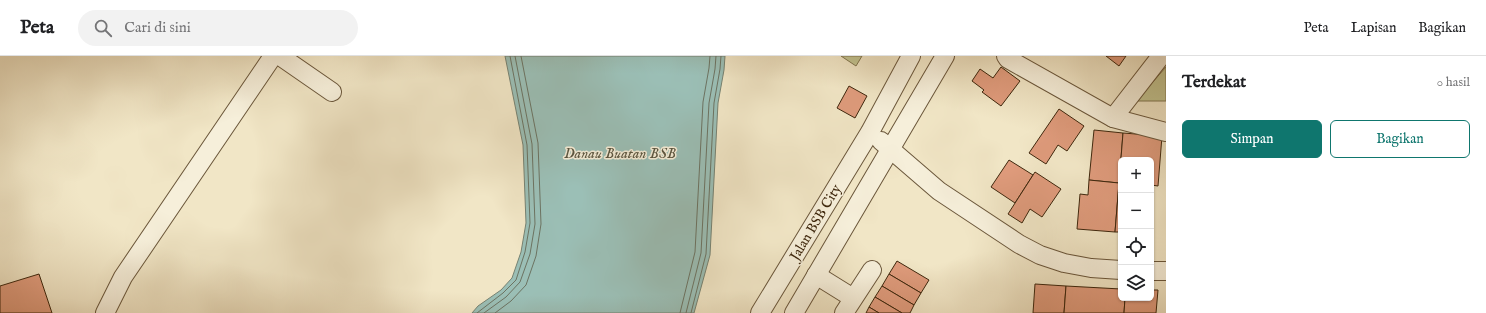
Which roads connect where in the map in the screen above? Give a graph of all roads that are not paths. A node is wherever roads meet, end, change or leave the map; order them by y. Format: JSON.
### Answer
{"nodes":[{"id":1,"x":273,"y":56,"type":"edge"},
{"id":2,"x":280,"y":56,"type":"edge"},
{"id":3,"x":911,"y":56,"type":"edge"},
{"id":4,"x":944,"y":56,"type":"edge"},
{"id":5,"x":1006,"y":56,"type":"edge"},
{"id":6,"x":1160,"y":56,"type":"edge"},
{"id":7,"x":332,"y":92,"type":"dead end"},
{"id":8,"x":1113,"y":118,"type":"junction"},
{"id":9,"x":870,"y":132,"type":"junction"},
{"id":10,"x":1166,"y":132,"type":"edge"},
{"id":11,"x":890,"y":148,"type":"junction"},
{"id":12,"x":872,"y":270,"type":"dead end"},
{"id":13,"x":1118,"y":270,"type":"edge"},
{"id":14,"x":1154,"y":271,"type":"edge"},
{"id":15,"x":1166,"y":271,"type":"edge"},
{"id":16,"x":816,"y":275,"type":"junction"},
{"id":17,"x":853,"y":298,"type":"junction"},
{"id":18,"x":105,"y":313,"type":"edge"},
{"id":19,"x":760,"y":313,"type":"edge"},
{"id":20,"x":794,"y":313,"type":"edge"},
{"id":21,"x":844,"y":313,"type":"edge"}],
"edges":[{"from":1,"to":18,"type":"street"},
{"from":2,"to":7,"type":"street"},
{"from":3,"to":9,"type":"street","name":"Jalan BSB City"},
{"from":4,"to":11,"type":"street","name":"Jalan BSB City"},
{"from":5,"to":8,"type":"street"},
{"from":6,"to":8,"type":"street"},
{"from":8,"to":10,"type":"street"},
{"from":9,"to":11,"type":"street"},
{"from":9,"to":19,"type":"street","name":"Jalan BSB City"},
{"from":11,"to":13,"type":"street"},
{"from":11,"to":16,"type":"street","name":"Jalan BSB City"},
{"from":12,"to":17,"type":"street"},
{"from":14,"to":15,"type":"street"},
{"from":16,"to":17,"type":"street"},
{"from":16,"to":20,"type":"street","name":"Jalan BSB City"},
{"from":17,"to":21,"type":"street"}]}
